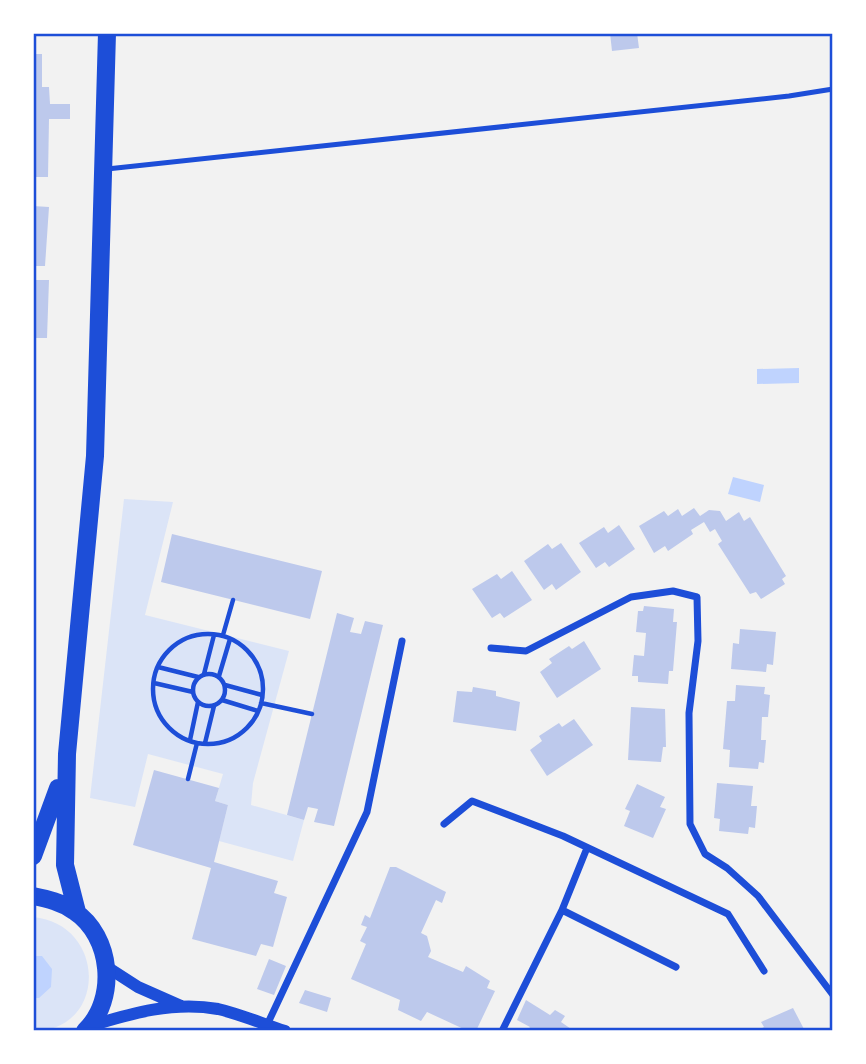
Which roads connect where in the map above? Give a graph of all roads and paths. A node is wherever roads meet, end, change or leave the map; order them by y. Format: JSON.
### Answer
{"nodes":[{"id":1,"x":107,"y":33,"type":"edge"},
{"id":2,"x":833,"y":89,"type":"edge"},
{"id":3,"x":104,"y":169,"type":"junction"},
{"id":4,"x":233,"y":600,"type":"dead end"},
{"id":5,"x":214,"y":635,"type":"junction"},
{"id":6,"x":223,"y":635,"type":"junction"},
{"id":7,"x":230,"y":639,"type":"junction"},
{"id":8,"x":402,"y":641,"type":"dead end"},
{"id":9,"x":491,"y":649,"type":"dead end"},
{"id":10,"x":158,"y":667,"type":"junction"},
{"id":11,"x":201,"y":676,"type":"junction"},
{"id":12,"x":219,"y":676,"type":"junction"},
{"id":13,"x":154,"y":683,"type":"junction"},
{"id":14,"x":225,"y":685,"type":"junction"},
{"id":15,"x":193,"y":692,"type":"junction"},
{"id":16,"x":262,"y":695,"type":"junction"},
{"id":17,"x":222,"y":700,"type":"junction"},
{"id":18,"x":198,"y":702,"type":"junction"},
{"id":19,"x":261,"y":703,"type":"junction"},
{"id":20,"x":214,"y":706,"type":"junction"},
{"id":21,"x":258,"y":710,"type":"junction"},
{"id":22,"x":312,"y":714,"type":"dead end"},
{"id":23,"x":190,"y":740,"type":"junction"},
{"id":24,"x":197,"y":743,"type":"junction"},
{"id":25,"x":205,"y":743,"type":"junction"},
{"id":26,"x":67,"y":754,"type":"junction"},
{"id":27,"x":188,"y":779,"type":"dead end"},
{"id":28,"x":444,"y":824,"type":"dead end"},
{"id":29,"x":587,"y":848,"type":"junction"},
{"id":30,"x":33,"y":856,"type":"edge"},
{"id":31,"x":33,"y":896,"type":"edge"},
{"id":32,"x":562,"y":911,"type":"junction"},
{"id":33,"x":76,"y":912,"type":"junction"},
{"id":34,"x":107,"y":967,"type":"junction"},
{"id":35,"x":676,"y":967,"type":"dead end"},
{"id":36,"x":764,"y":971,"type":"dead end"},
{"id":37,"x":833,"y":995,"type":"edge"},
{"id":38,"x":182,"y":1006,"type":"junction"},
{"id":39,"x":267,"y":1025,"type":"junction"},
{"id":40,"x":88,"y":1028,"type":"edge"},
{"id":41,"x":285,"y":1031,"type":"edge"},
{"id":42,"x":502,"y":1031,"type":"edge"}],
"edges":[{"from":1,"to":3,"type":"main road"},
{"from":2,"to":3,"type":"lane"},
{"from":3,"to":26,"type":"main road"},
{"from":4,"to":6,"type":"path"},
{"from":5,"to":6,"type":"path"},
{"from":5,"to":10,"type":"path"},
{"from":5,"to":11,"type":"path"},
{"from":6,"to":7,"type":"path"},
{"from":7,"to":12,"type":"path"},
{"from":7,"to":16,"type":"path"},
{"from":8,"to":39,"type":"street"},
{"from":9,"to":37,"type":"street"},
{"from":10,"to":11,"type":"path"},
{"from":10,"to":13,"type":"path"},
{"from":11,"to":12,"type":"path"},
{"from":11,"to":15,"type":"path"},
{"from":12,"to":14,"type":"path"},
{"from":13,"to":15,"type":"path"},
{"from":13,"to":23,"type":"path"},
{"from":14,"to":16,"type":"path"},
{"from":14,"to":17,"type":"path"},
{"from":15,"to":18,"type":"path"},
{"from":16,"to":19,"type":"path"},
{"from":17,"to":20,"type":"path"},
{"from":17,"to":21,"type":"path"},
{"from":18,"to":20,"type":"path"},
{"from":18,"to":23,"type":"path"},
{"from":19,"to":21,"type":"path"},
{"from":19,"to":22,"type":"path"},
{"from":20,"to":25,"type":"path"},
{"from":21,"to":25,"type":"path"},
{"from":23,"to":24,"type":"path"},
{"from":24,"to":25,"type":"path"},
{"from":24,"to":27,"type":"path"},
{"from":26,"to":30,"type":"main road"},
{"from":26,"to":33,"type":"main road"},
{"from":28,"to":29,"type":"street"},
{"from":29,"to":32,"type":"street"},
{"from":29,"to":36,"type":"street"},
{"from":31,"to":33,"type":"main road"},
{"from":32,"to":35,"type":"street"},
{"from":32,"to":42,"type":"street"},
{"from":33,"to":34,"type":"main road"},
{"from":34,"to":38,"type":"street"},
{"from":34,"to":40,"type":"main road"},
{"from":38,"to":39,"type":"street"},
{"from":38,"to":40,"type":"street"},
{"from":39,"to":41,"type":"street"}]}
